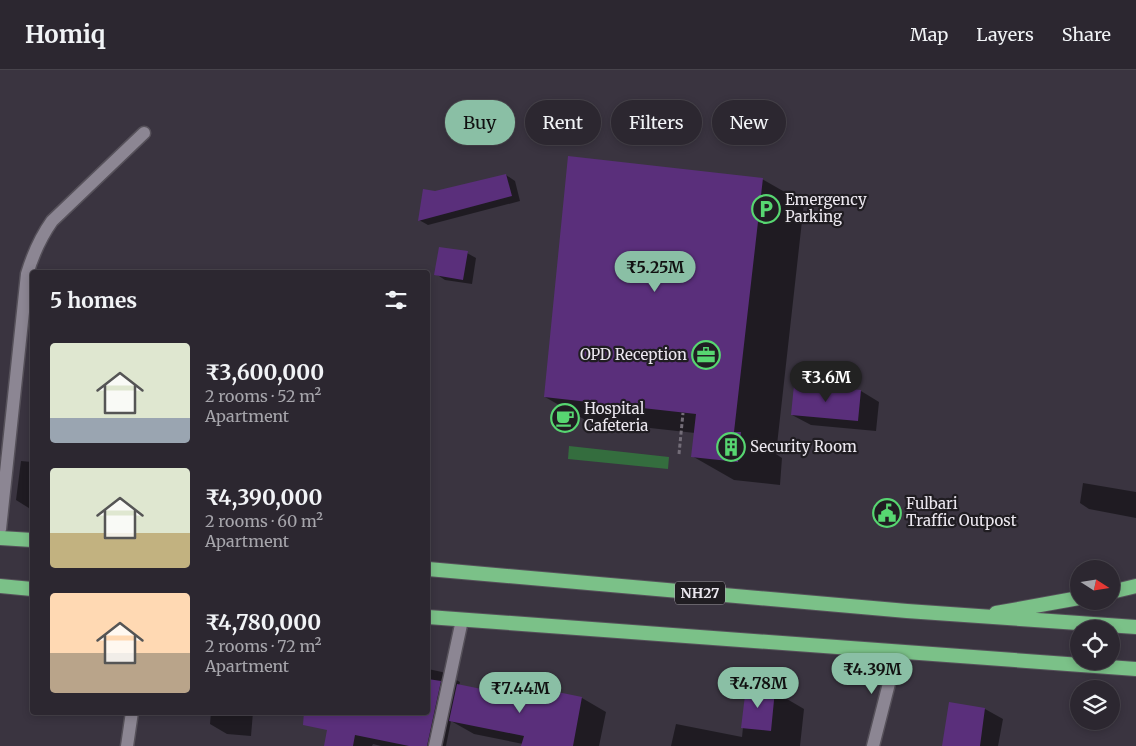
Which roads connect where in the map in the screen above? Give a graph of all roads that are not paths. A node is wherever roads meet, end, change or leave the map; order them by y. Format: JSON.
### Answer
{"nodes":[{"id":1,"x":144,"y":133,"type":"dead end"},
{"id":2,"x":0,"y":529,"type":"edge"},
{"id":3,"x":0,"y":538,"type":"edge"},
{"id":4,"x":30,"y":540,"type":"edge"},
{"id":5,"x":430,"y":569,"type":"edge"},
{"id":6,"x":0,"y":586,"type":"edge"},
{"id":7,"x":1136,"y":586,"type":"edge"},
{"id":8,"x":30,"y":588,"type":"edge"},
{"id":9,"x":1120,"y":590,"type":"edge"},
{"id":10,"x":1070,"y":600,"type":"edge"},
{"id":11,"x":430,"y":617,"type":"edge"},
{"id":12,"x":973,"y":617,"type":"junction"},
{"id":13,"x":462,"y":620,"type":"junction"},
{"id":14,"x":1136,"y":627,"type":"edge"},
{"id":15,"x":897,"y":652,"type":"junction"},
{"id":16,"x":1136,"y":669,"type":"edge"},
{"id":17,"x":132,"y":715,"type":"edge"},
{"id":18,"x":127,"y":746,"type":"edge"},
{"id":19,"x":435,"y":746,"type":"edge"},
{"id":20,"x":873,"y":746,"type":"edge"}],
"edges":[{"from":1,"to":2,"type":"street"},
{"from":3,"to":4,"type":"highway"},
{"from":5,"to":12,"type":"highway","number":"NH27"},
{"from":6,"to":8,"type":"highway"},
{"from":7,"to":9,"type":"highway"},
{"from":10,"to":12,"type":"highway","number":"NH27"},
{"from":11,"to":13,"type":"highway"},
{"from":12,"to":14,"type":"highway","number":"NH27"},
{"from":13,"to":15,"type":"highway"},
{"from":13,"to":19,"type":"street"},
{"from":15,"to":16,"type":"highway"},
{"from":15,"to":20,"type":"street"},
{"from":17,"to":18,"type":"street"}]}
